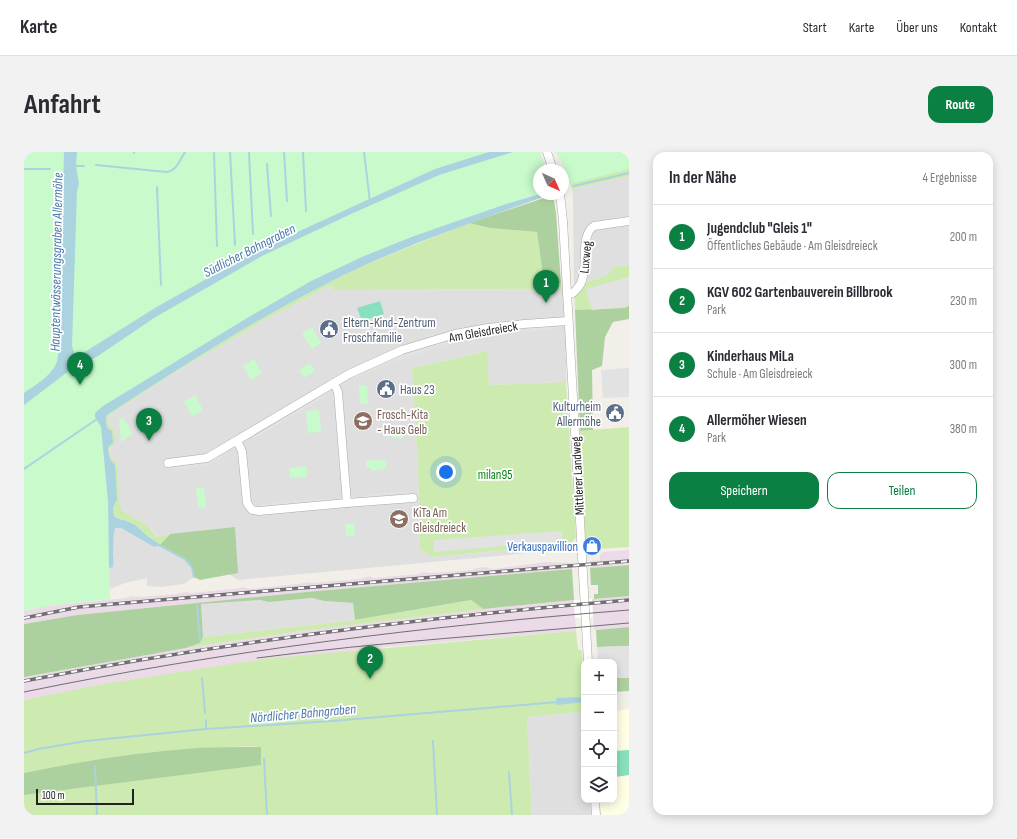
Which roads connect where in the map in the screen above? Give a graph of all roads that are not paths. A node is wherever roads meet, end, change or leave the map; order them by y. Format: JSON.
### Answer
{"nodes":[{"id":1,"x":547,"y":152,"type":"edge"},
{"id":2,"x":551,"y":164,"type":"edge"},
{"id":3,"x":561,"y":200,"type":"edge"},
{"id":4,"x":629,"y":221,"type":"edge"},
{"id":5,"x":567,"y":294,"type":"junction"},
{"id":6,"x":568,"y":321,"type":"junction"},
{"id":7,"x":334,"y":383,"type":"junction"},
{"id":8,"x":237,"y":441,"type":"junction"},
{"id":9,"x":168,"y":463,"type":"dead end"},
{"id":10,"x":413,"y":498,"type":"dead end"},
{"id":11,"x":347,"y":503,"type":"junction"},
{"id":12,"x":588,"y":659,"type":"edge"},
{"id":13,"x":595,"y":803,"type":"edge"},
{"id":14,"x":596,"y":815,"type":"edge"}],
"edges":[{"from":1,"to":2,"type":"street"},
{"from":3,"to":5,"type":"street","name":"Mittlerer Landweg"},
{"from":4,"to":5,"type":"street","name":"Luxweg"},
{"from":5,"to":6,"type":"street","name":"Mittlerer Landweg"},
{"from":6,"to":7,"type":"street","name":"Am Gleisdreieck"},
{"from":6,"to":12,"type":"street","name":"Mittlerer Landweg"},
{"from":7,"to":8,"type":"street","name":"Am Gleisdreieck"},
{"from":7,"to":11,"type":"street"},
{"from":8,"to":9,"type":"street","name":"Am Gleisdreieck"},
{"from":8,"to":11,"type":"street"},
{"from":10,"to":11,"type":"street"},
{"from":13,"to":14,"type":"street"}]}
